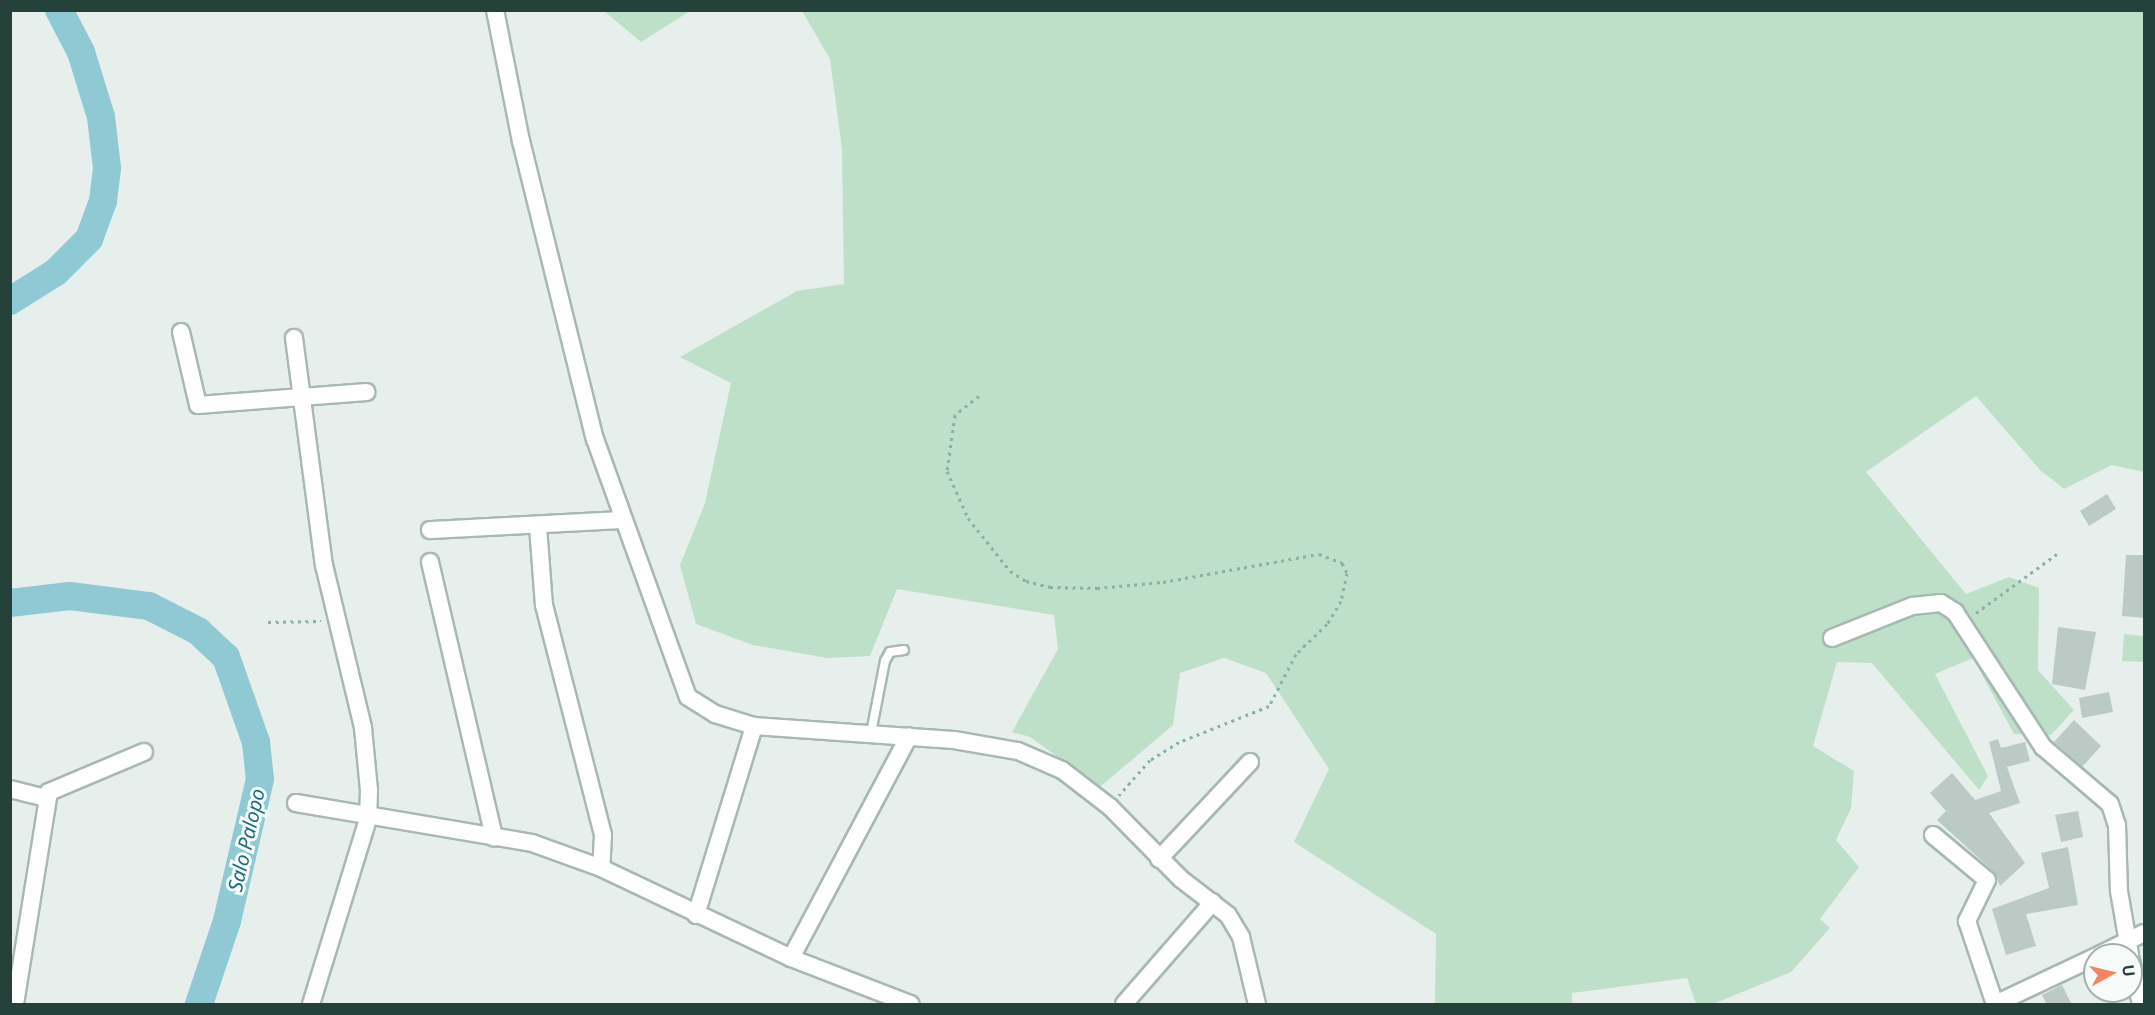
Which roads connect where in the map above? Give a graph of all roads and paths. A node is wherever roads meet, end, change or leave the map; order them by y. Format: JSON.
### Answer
{"nodes":[{"id":1,"x":495,"y":10,"type":"edge"},
{"id":2,"x":181,"y":332,"type":"dead end"},
{"id":3,"x":294,"y":338,"type":"dead end"},
{"id":4,"x":367,"y":392,"type":"dead end"},
{"id":5,"x":979,"y":396,"type":"dead end"},
{"id":6,"x":302,"y":398,"type":"junction"},
{"id":7,"x":623,"y":520,"type":"junction"},
{"id":8,"x":538,"y":526,"type":"junction"},
{"id":9,"x":430,"y":530,"type":"dead end"},
{"id":10,"x":2057,"y":554,"type":"dead end"},
{"id":11,"x":430,"y":562,"type":"dead end"},
{"id":12,"x":334,"y":620,"type":"junction"},
{"id":13,"x":268,"y":622,"type":"dead end"},
{"id":14,"x":1962,"y":622,"type":"junction"},
{"id":15,"x":1832,"y":638,"type":"dead end"},
{"id":16,"x":904,"y":650,"type":"dead end"},
{"id":17,"x":754,"y":726,"type":"junction"},
{"id":18,"x":871,"y":733,"type":"junction"},
{"id":19,"x":909,"y":736,"type":"junction"},
{"id":20,"x":144,"y":752,"type":"dead end"},
{"id":21,"x":1250,"y":762,"type":"dead end"},
{"id":22,"x":10,"y":789,"type":"edge"},
{"id":23,"x":46,"y":798,"type":"junction"},
{"id":24,"x":296,"y":803,"type":"dead end"},
{"id":25,"x":1110,"y":807,"type":"junction"},
{"id":26,"x":368,"y":819,"type":"junction"},
{"id":27,"x":1933,"y":835,"type":"dead end"},
{"id":28,"x":494,"y":838,"type":"junction"},
{"id":29,"x":1159,"y":859,"type":"junction"},
{"id":30,"x":601,"y":868,"type":"junction"},
{"id":31,"x":1213,"y":902,"type":"junction"},
{"id":32,"x":696,"y":915,"type":"junction"},
{"id":33,"x":2145,"y":933,"type":"edge"},
{"id":34,"x":2128,"y":943,"type":"edge"},
{"id":35,"x":2133,"y":943,"type":"edge"},
{"id":36,"x":791,"y":958,"type":"junction"},
{"id":37,"x":2083,"y":963,"type":"edge"},
{"id":38,"x":1995,"y":1004,"type":"edge"},
{"id":39,"x":15,"y":1005,"type":"edge"},
{"id":40,"x":311,"y":1005,"type":"edge"},
{"id":41,"x":910,"y":1005,"type":"edge"},
{"id":42,"x":1124,"y":1005,"type":"edge"},
{"id":43,"x":1257,"y":1005,"type":"edge"}],
"edges":[{"from":1,"to":7,"type":"street"},
{"from":2,"to":6,"type":"street"},
{"from":3,"to":6,"type":"street"},
{"from":4,"to":6,"type":"street"},
{"from":5,"to":25,"type":"path"},
{"from":6,"to":12,"type":"street"},
{"from":7,"to":8,"type":"street"},
{"from":7,"to":17,"type":"street"},
{"from":8,"to":9,"type":"street"},
{"from":8,"to":30,"type":"street"},
{"from":10,"to":14,"type":"path"},
{"from":11,"to":28,"type":"street"},
{"from":12,"to":13,"type":"path"},
{"from":12,"to":26,"type":"street"},
{"from":14,"to":15,"type":"street"},
{"from":14,"to":34,"type":"street"},
{"from":16,"to":18,"type":"lane"},
{"from":17,"to":18,"type":"street"},
{"from":17,"to":32,"type":"street"},
{"from":18,"to":19,"type":"street"},
{"from":19,"to":25,"type":"street"},
{"from":19,"to":36,"type":"street"},
{"from":20,"to":23,"type":"street"},
{"from":21,"to":29,"type":"street"},
{"from":22,"to":23,"type":"street"},
{"from":23,"to":39,"type":"street"},
{"from":24,"to":26,"type":"street"},
{"from":25,"to":29,"type":"street"},
{"from":26,"to":28,"type":"street"},
{"from":26,"to":40,"type":"street"},
{"from":27,"to":38,"type":"street"},
{"from":28,"to":30,"type":"street"},
{"from":29,"to":31,"type":"street"},
{"from":30,"to":32,"type":"street"},
{"from":31,"to":42,"type":"street"},
{"from":31,"to":43,"type":"street"},
{"from":32,"to":36,"type":"street"},
{"from":33,"to":35,"type":"street"},
{"from":36,"to":41,"type":"street"},
{"from":37,"to":38,"type":"street"}]}
